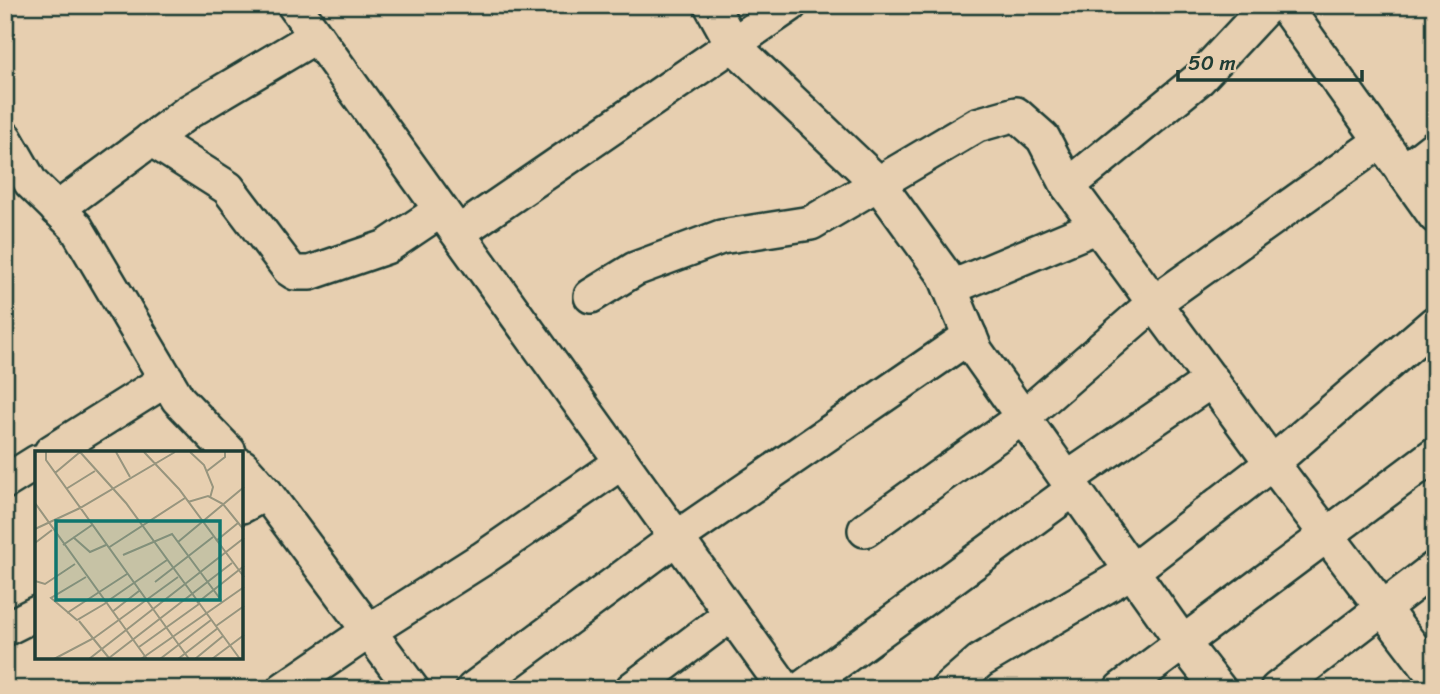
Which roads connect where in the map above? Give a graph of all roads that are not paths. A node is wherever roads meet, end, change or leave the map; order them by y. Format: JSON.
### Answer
{"nodes":[{"id":1,"x":294,"y":5,"type":"edge"},
{"id":2,"x":712,"y":5,"type":"edge"},
{"id":3,"x":790,"y":5,"type":"edge"},
{"id":4,"x":1268,"y":5,"type":"edge"},
{"id":5,"x":1284,"y":5,"type":"edge"},
{"id":6,"x":316,"y":36,"type":"junction"},
{"id":7,"x":733,"y":45,"type":"junction"},
{"id":8,"x":5,"y":138,"type":"edge"},
{"id":9,"x":151,"y":139,"type":"junction"},
{"id":10,"x":1381,"y":141,"type":"junction"},
{"id":11,"x":1435,"y":147,"type":"edge"},
{"id":12,"x":1403,"y":172,"type":"junction"},
{"id":13,"x":878,"y":183,"type":"junction"},
{"id":14,"x":1068,"y":186,"type":"junction"},
{"id":15,"x":57,"y":209,"type":"junction"},
{"id":16,"x":1435,"y":216,"type":"edge"},
{"id":17,"x":449,"y":222,"type":"junction"},
{"id":18,"x":1098,"y":226,"type":"junction"},
{"id":19,"x":950,"y":288,"type":"junction"},
{"id":20,"x":592,"y":296,"type":"dead end"},
{"id":21,"x":1154,"y":303,"type":"junction"},
{"id":22,"x":1435,"y":323,"type":"edge"},
{"id":23,"x":970,"y":336,"type":"junction"},
{"id":24,"x":167,"y":379,"type":"junction"},
{"id":25,"x":1212,"y":380,"type":"junction"},
{"id":26,"x":1023,"y":417,"type":"junction"},
{"id":27,"x":54,"y":451,"type":"edge"},
{"id":28,"x":227,"y":451,"type":"edge"},
{"id":29,"x":1435,"y":454,"type":"edge"},
{"id":30,"x":35,"y":462,"type":"edge"},
{"id":31,"x":622,"y":462,"type":"junction"},
{"id":32,"x":1272,"y":463,"type":"junction"},
{"id":33,"x":243,"y":469,"type":"edge"},
{"id":34,"x":5,"y":482,"type":"edge"},
{"id":35,"x":1070,"y":484,"type":"junction"},
{"id":36,"x":254,"y":500,"type":"edge"},
{"id":37,"x":865,"y":530,"type":"dead end"},
{"id":38,"x":1327,"y":535,"type":"junction"},
{"id":39,"x":676,"y":538,"type":"junction"},
{"id":40,"x":1435,"y":568,"type":"edge"},
{"id":41,"x":1132,"y":571,"type":"junction"},
{"id":42,"x":1383,"y":609,"type":"junction"},
{"id":43,"x":35,"y":614,"type":"edge"},
{"id":44,"x":731,"y":614,"type":"junction"},
{"id":45,"x":5,"y":629,"type":"edge"},
{"id":46,"x":369,"y":631,"type":"junction"},
{"id":47,"x":1183,"y":643,"type":"junction"},
{"id":48,"x":1435,"y":677,"type":"edge"},
{"id":49,"x":284,"y":689,"type":"edge"},
{"id":50,"x":412,"y":689,"type":"edge"},
{"id":51,"x":473,"y":689,"type":"edge"},
{"id":52,"x":632,"y":689,"type":"edge"},
{"id":53,"x":785,"y":689,"type":"edge"},
{"id":54,"x":801,"y":689,"type":"edge"},
{"id":55,"x":948,"y":689,"type":"edge"},
{"id":56,"x":1121,"y":689,"type":"edge"},
{"id":57,"x":1219,"y":689,"type":"edge"},
{"id":58,"x":1277,"y":689,"type":"edge"}],
"edges":[{"from":1,"to":6,"type":"street"},
{"from":2,"to":7,"type":"street"},
{"from":3,"to":7,"type":"street"},
{"from":4,"to":14,"type":"street"},
{"from":5,"to":10,"type":"street"},
{"from":6,"to":9,"type":"street"},
{"from":6,"to":17,"type":"street"},
{"from":7,"to":13,"type":"street"},
{"from":7,"to":17,"type":"street"},
{"from":8,"to":15,"type":"street"},
{"from":9,"to":15,"type":"street"},
{"from":9,"to":17,"type":"street"},
{"from":10,"to":12,"type":"street"},
{"from":10,"to":21,"type":"street"},
{"from":11,"to":12,"type":"street"},
{"from":12,"to":16,"type":"street"},
{"from":13,"to":14,"type":"street"},
{"from":13,"to":19,"type":"street"},
{"from":13,"to":20,"type":"street"},
{"from":14,"to":18,"type":"street"},
{"from":15,"to":24,"type":"street"},
{"from":17,"to":31,"type":"street"},
{"from":18,"to":19,"type":"street"},
{"from":18,"to":21,"type":"street"},
{"from":19,"to":23,"type":"street"},
{"from":21,"to":25,"type":"street"},
{"from":21,"to":26,"type":"street"},
{"from":22,"to":32,"type":"street"},
{"from":23,"to":26,"type":"street"},
{"from":23,"to":39,"type":"street"},
{"from":24,"to":27,"type":"street"},
{"from":24,"to":28,"type":"street"},
{"from":25,"to":32,"type":"street"},
{"from":25,"to":35,"type":"street"},
{"from":26,"to":35,"type":"street"},
{"from":26,"to":37,"type":"street"},
{"from":29,"to":38,"type":"street"},
{"from":30,"to":34,"type":"street"},
{"from":31,"to":39,"type":"street"},
{"from":31,"to":46,"type":"street"},
{"from":32,"to":38,"type":"street"},
{"from":32,"to":41,"type":"street"},
{"from":33,"to":36,"type":"street"},
{"from":35,"to":41,"type":"street"},
{"from":35,"to":54,"type":"street"},
{"from":36,"to":46,"type":"street"},
{"from":38,"to":42,"type":"street"},
{"from":38,"to":47,"type":"street"},
{"from":39,"to":44,"type":"street"},
{"from":39,"to":51,"type":"street"},
{"from":40,"to":42,"type":"street"},
{"from":41,"to":47,"type":"street"},
{"from":41,"to":55,"type":"street"},
{"from":42,"to":48,"type":"street"},
{"from":42,"to":58,"type":"street"},
{"from":43,"to":45,"type":"street"},
{"from":44,"to":52,"type":"street"},
{"from":44,"to":53,"type":"street"},
{"from":46,"to":49,"type":"street"},
{"from":46,"to":50,"type":"street"},
{"from":47,"to":56,"type":"street"},
{"from":47,"to":57,"type":"street"}]}
